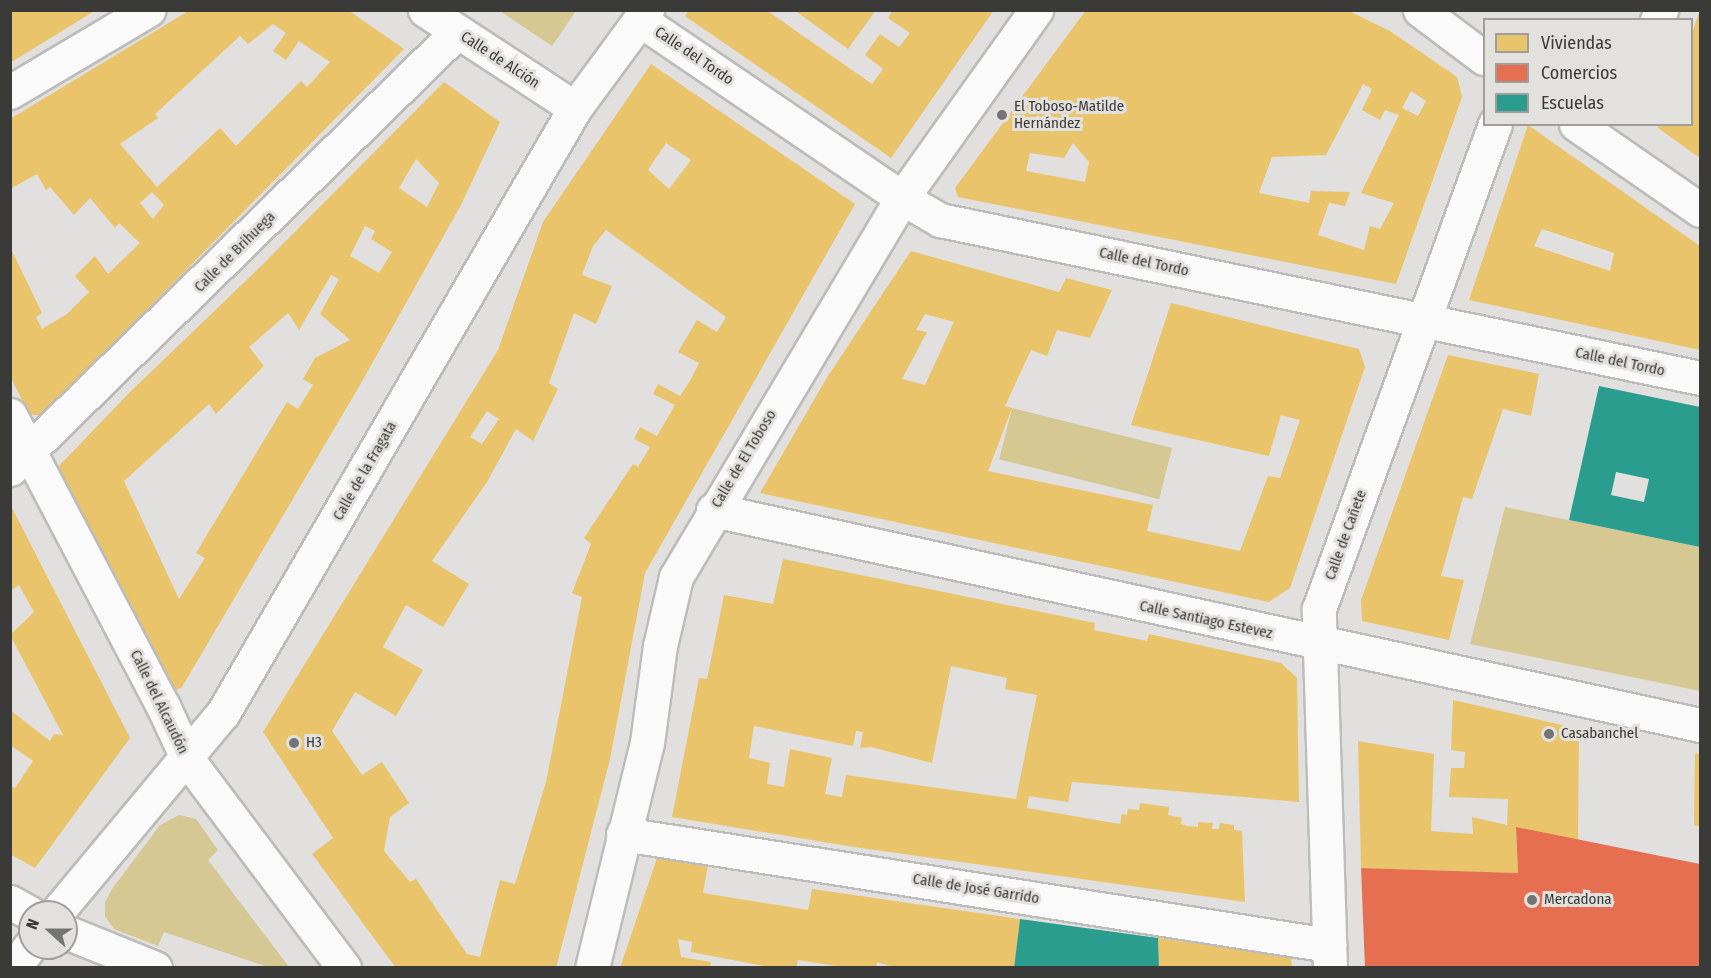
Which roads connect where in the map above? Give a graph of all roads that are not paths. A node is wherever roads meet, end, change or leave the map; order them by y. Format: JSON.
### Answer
{"nodes":[{"id":1,"x":148,"y":10,"type":"edge"},
{"id":2,"x":425,"y":10,"type":"edge"},
{"id":3,"x":1036,"y":10,"type":"edge"},
{"id":4,"x":1420,"y":10,"type":"edge"},
{"id":5,"x":643,"y":15,"type":"edge"},
{"id":6,"x":457,"y":32,"type":"junction"},
{"id":7,"x":1483,"y":57,"type":"edge"},
{"id":8,"x":10,"y":92,"type":"edge"},
{"id":9,"x":575,"y":108,"type":"junction"},
{"id":10,"x":1494,"y":126,"type":"edge"},
{"id":11,"x":1582,"y":126,"type":"edge"},
{"id":12,"x":1613,"y":136,"type":"edge"},
{"id":13,"x":902,"y":198,"type":"junction"},
{"id":14,"x":1701,"y":210,"type":"edge"},
{"id":15,"x":1424,"y":321,"type":"junction"},
{"id":16,"x":1701,"y":378,"type":"edge"},
{"id":17,"x":10,"y":415,"type":"edge"},
{"id":18,"x":21,"y":461,"type":"edge"},
{"id":19,"x":713,"y":510,"type":"junction"},
{"id":20,"x":1320,"y":645,"type":"junction"},
{"id":21,"x":1701,"y":725,"type":"edge"},
{"id":22,"x":188,"y":760,"type":"junction"},
{"id":23,"x":622,"y":834,"type":"junction"},
{"id":24,"x":67,"y":900,"type":"edge"},
{"id":25,"x":78,"y":937,"type":"edge"},
{"id":26,"x":1330,"y":956,"type":"edge"},
{"id":27,"x":155,"y":968,"type":"edge"},
{"id":28,"x":344,"y":968,"type":"edge"},
{"id":29,"x":592,"y":968,"type":"edge"}],
"edges":[{"from":1,"to":8,"type":"street"},
{"from":2,"to":6,"type":"street","name":"Calle de Alción"},
{"from":3,"to":13,"type":"street","name":"Calle de El Toboso"},
{"from":4,"to":7,"type":"street"},
{"from":5,"to":9,"type":"street","name":"Calle de la Fragata"},
{"from":5,"to":13,"type":"street","name":"Calle del Tordo"},
{"from":6,"to":9,"type":"street","name":"Calle de Alción"},
{"from":6,"to":18,"type":"street","name":"Calle de Brihuega"},
{"from":9,"to":22,"type":"street","name":"Calle de la Fragata"},
{"from":10,"to":15,"type":"street","name":"Calle de Cañete"},
{"from":11,"to":12,"type":"street"},
{"from":12,"to":14,"type":"street"},
{"from":13,"to":15,"type":"street","name":"Calle del Tordo"},
{"from":13,"to":19,"type":"street","name":"Calle de El Toboso"},
{"from":15,"to":16,"type":"street","name":"Calle del Tordo"},
{"from":15,"to":20,"type":"street","name":"Calle de Cañete"},
{"from":17,"to":18,"type":"street","name":"Calle del Alcaudón"},
{"from":18,"to":22,"type":"street","name":"Calle del Alcaudón"},
{"from":19,"to":20,"type":"street","name":"Calle Santiago Estevez"},
{"from":19,"to":23,"type":"street","name":"Calle de El Toboso"},
{"from":20,"to":21,"type":"street","name":"Calle Santiago Estevez"},
{"from":20,"to":26,"type":"street","name":"Calle de Cañete"},
{"from":22,"to":24,"type":"street","name":"Calle de la Fragata"},
{"from":22,"to":28,"type":"street","name":"Calle del Alcaudón"},
{"from":23,"to":26,"type":"street","name":"Calle de José Garrido"},
{"from":23,"to":29,"type":"street","name":"Calle de El Toboso"},
{"from":25,"to":27,"type":"street"}]}
